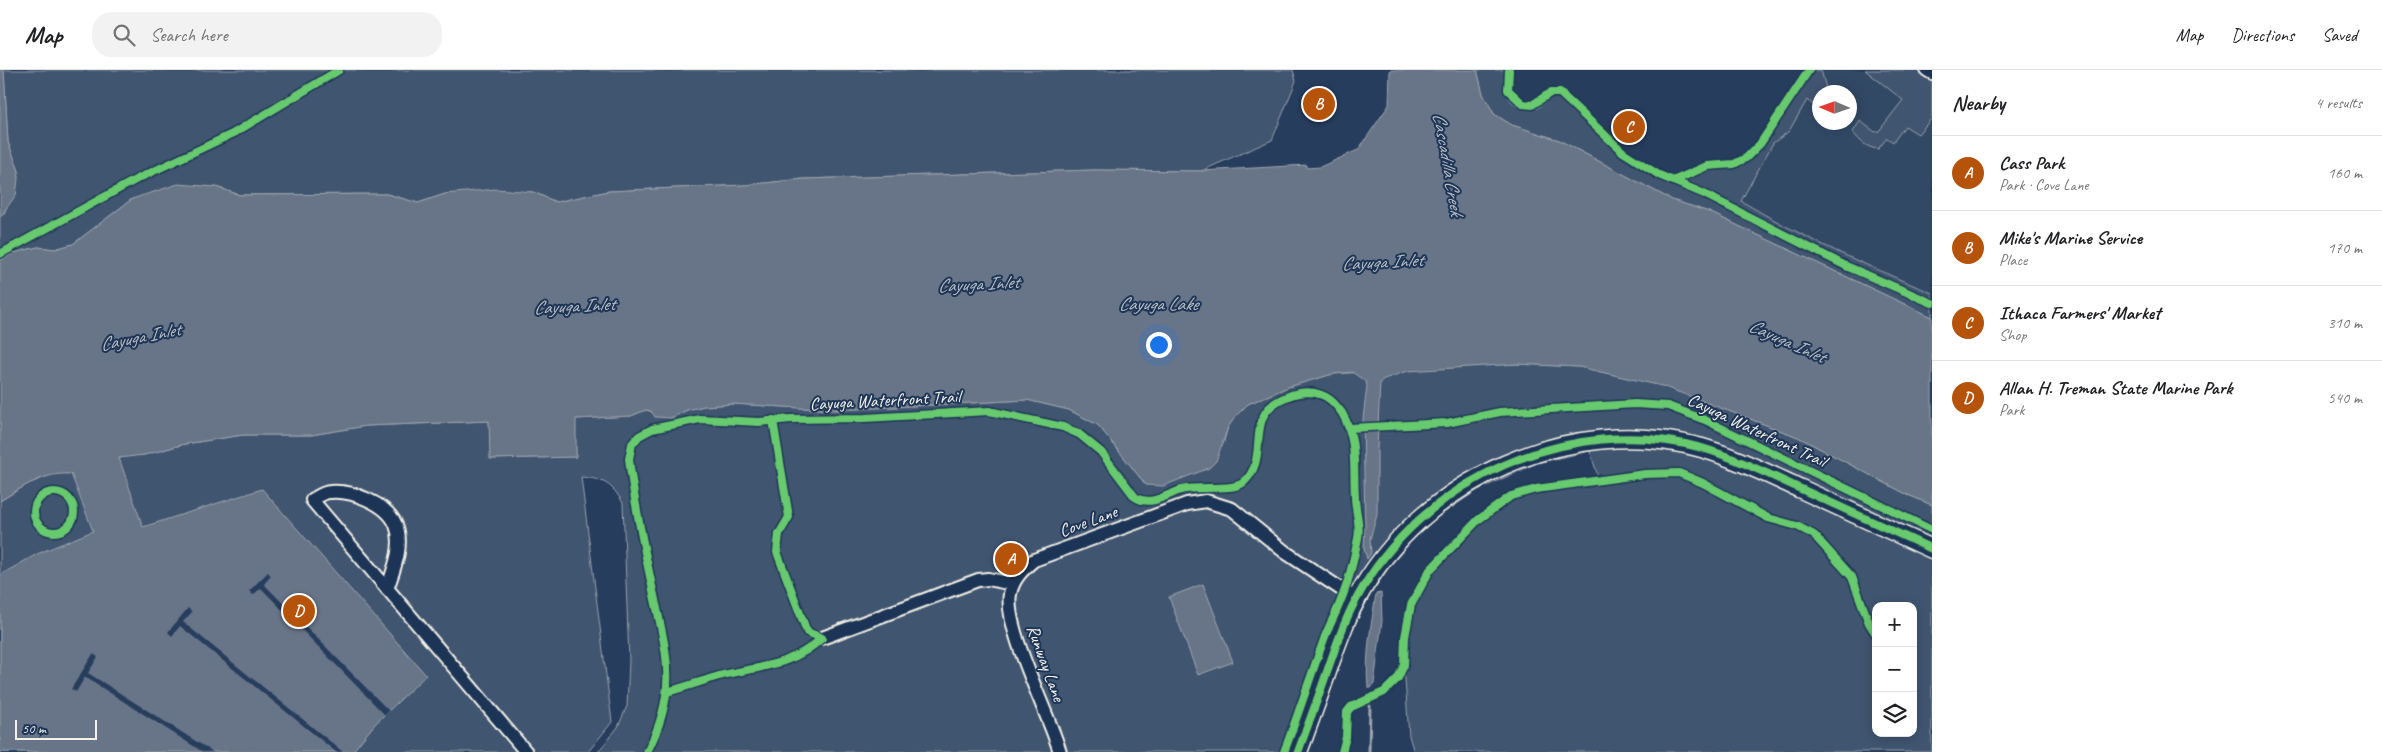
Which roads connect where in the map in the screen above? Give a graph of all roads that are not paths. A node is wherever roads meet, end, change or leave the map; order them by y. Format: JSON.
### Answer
{"nodes":[{"id":1,"x":1927,"y":70,"type":"edge"},
{"id":2,"x":1932,"y":73,"type":"edge"},
{"id":3,"x":1932,"y":549,"type":"edge"},
{"id":4,"x":1013,"y":584,"type":"junction"},
{"id":5,"x":387,"y":588,"type":"junction"},
{"id":6,"x":1356,"y":599,"type":"junction"},
{"id":7,"x":822,"y":638,"type":"dead end"},
{"id":8,"x":526,"y":752,"type":"edge"},
{"id":9,"x":1060,"y":752,"type":"edge"},
{"id":10,"x":1298,"y":752,"type":"edge"}],
"edges":[{"from":1,"to":2,"type":"street"},
{"from":3,"to":6,"type":"main road"},
{"from":4,"to":6,"type":"street","name":"Cove Lane"},
{"from":4,"to":7,"type":"street"},
{"from":4,"to":9,"type":"street","name":"Runway Lane"},
{"from":5,"to":5,"type":"street"},
{"from":5,"to":8,"type":"street"},
{"from":6,"to":10,"type":"main road"}]}
